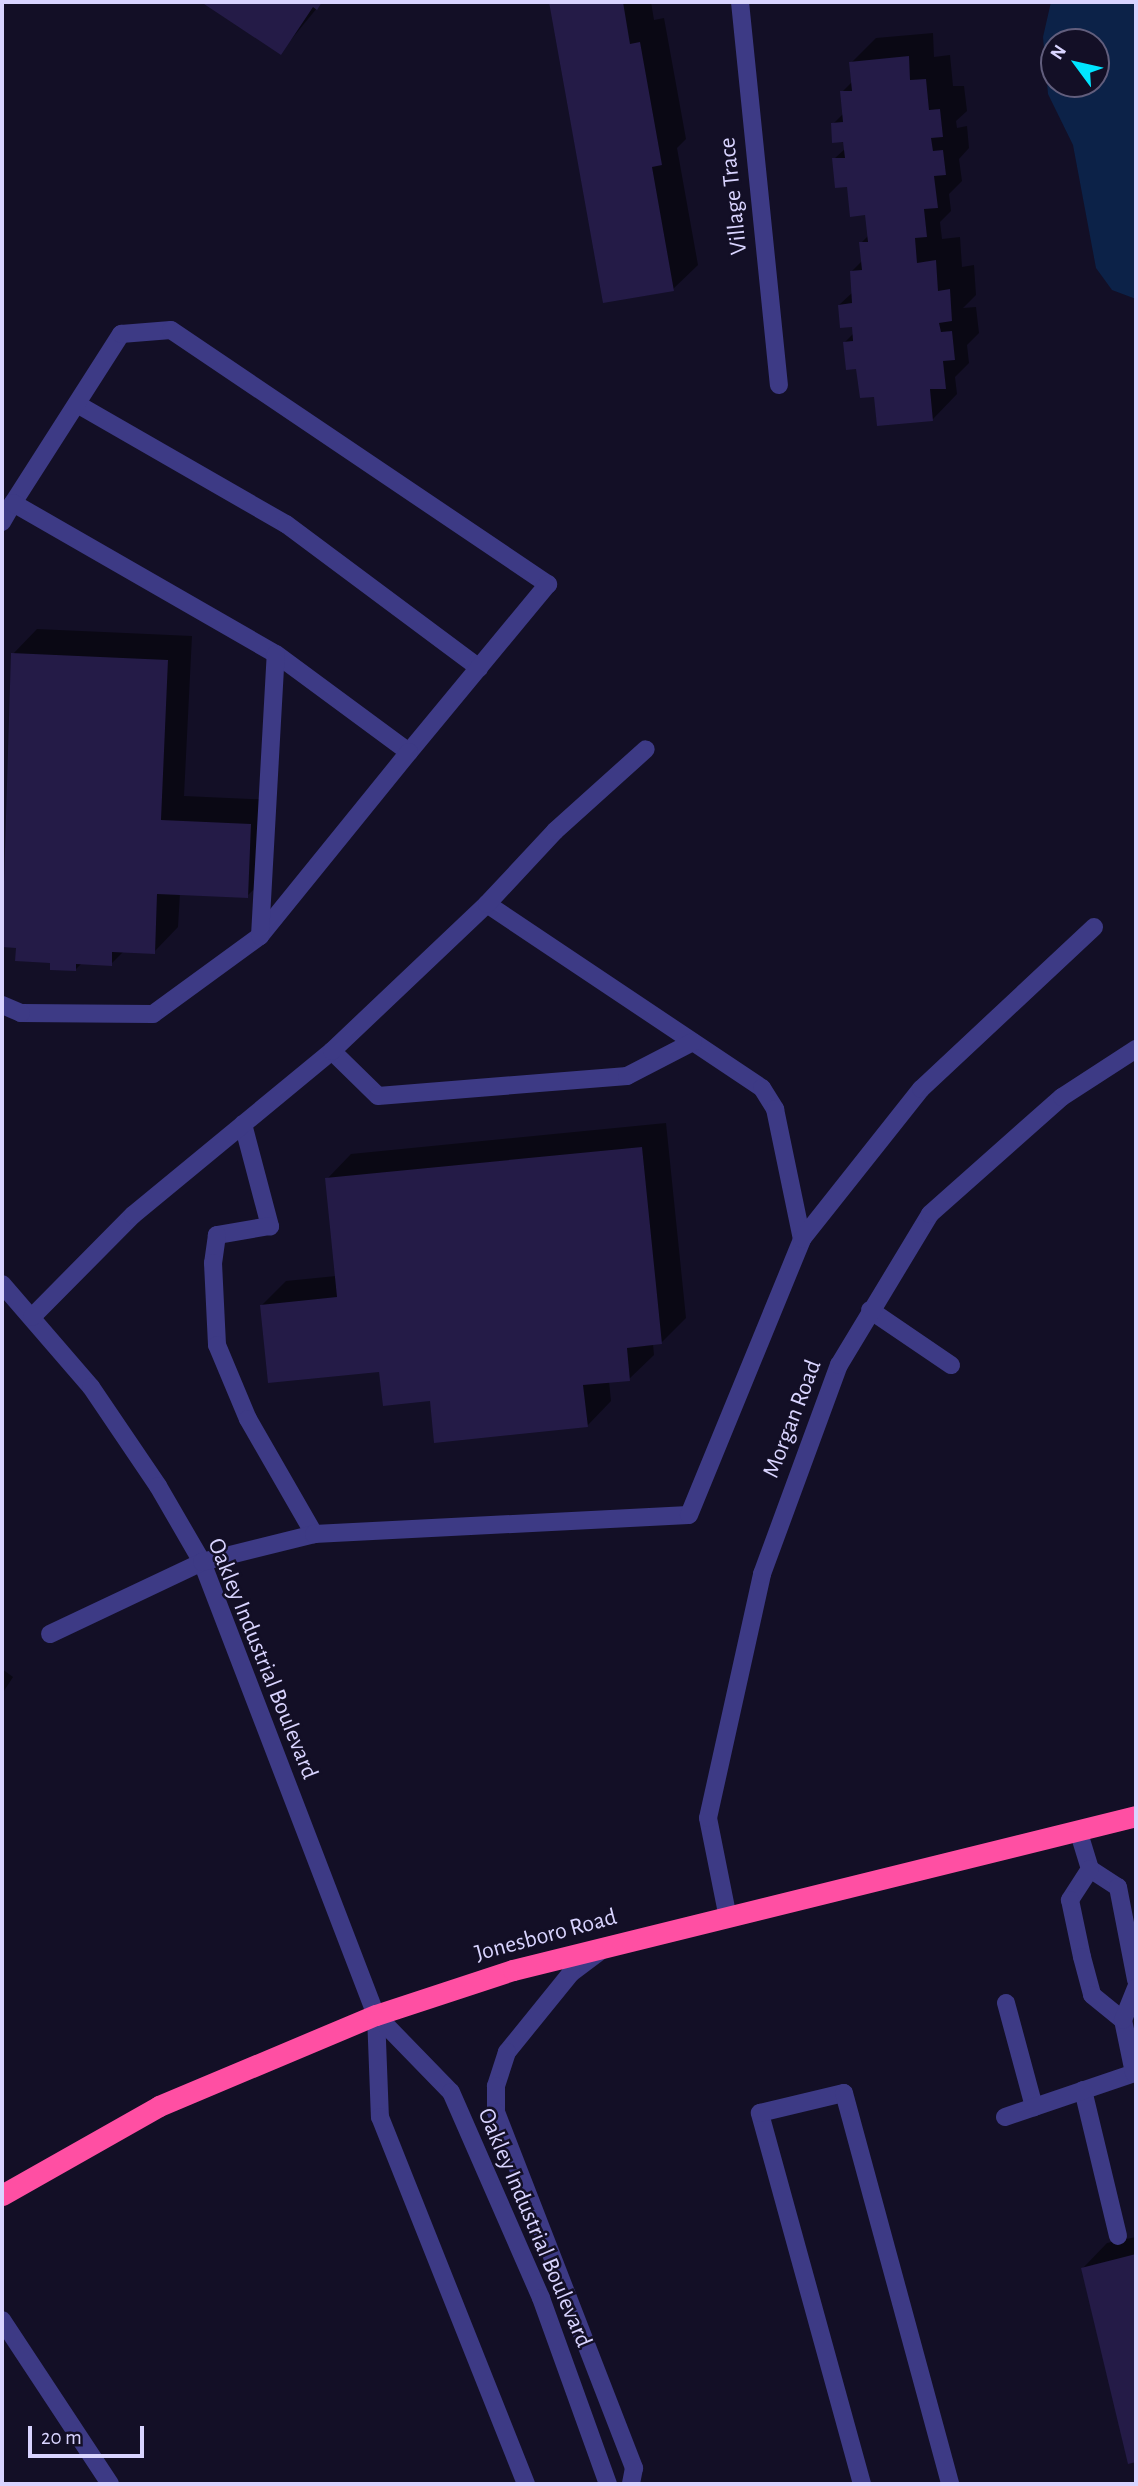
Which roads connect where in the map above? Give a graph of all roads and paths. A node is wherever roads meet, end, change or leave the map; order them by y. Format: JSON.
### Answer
{"nodes":[{"id":1,"x":740,"y":2,"type":"edge"},
{"id":2,"x":779,"y":385,"type":"dead end"},
{"id":3,"x":78,"y":404,"type":"junction"},
{"id":4,"x":13,"y":503,"type":"junction"},
{"id":5,"x":2,"y":522,"type":"edge"},
{"id":6,"x":276,"y":654,"type":"junction"},
{"id":7,"x":479,"y":668,"type":"junction"},
{"id":8,"x":646,"y":749,"type":"dead end"},
{"id":9,"x":410,"y":752,"type":"junction"},
{"id":10,"x":487,"y":904,"type":"junction"},
{"id":11,"x":1094,"y":928,"type":"dead end"},
{"id":12,"x":260,"y":936,"type":"junction"},
{"id":13,"x":2,"y":1005,"type":"edge"},
{"id":14,"x":693,"y":1042,"type":"junction"},
{"id":15,"x":1136,"y":1049,"type":"edge"},
{"id":16,"x":332,"y":1051,"type":"junction"},
{"id":17,"x":243,"y":1124,"type":"junction"},
{"id":18,"x":802,"y":1239,"type":"junction"},
{"id":19,"x":2,"y":1284,"type":"edge"},
{"id":20,"x":870,"y":1310,"type":"junction"},
{"id":21,"x":32,"y":1317,"type":"junction"},
{"id":22,"x":951,"y":1365,"type":"dead end"},
{"id":23,"x":314,"y":1534,"type":"junction"},
{"id":24,"x":202,"y":1562,"type":"junction"},
{"id":25,"x":50,"y":1634,"type":"dead end"},
{"id":26,"x":1136,"y":1816,"type":"edge"},
{"id":27,"x":1079,"y":1830,"type":"junction"},
{"id":28,"x":1090,"y":1869,"type":"junction"},
{"id":29,"x":728,"y":1918,"type":"junction"},
{"id":30,"x":608,"y":1946,"type":"junction"},
{"id":31,"x":1136,"y":1980,"type":"edge"},
{"id":32,"x":1136,"y":1988,"type":"edge"},
{"id":33,"x":1006,"y":2003,"type":"dead end"},
{"id":34,"x":376,"y":2015,"type":"junction"},
{"id":35,"x":1123,"y":2020,"type":"junction"},
{"id":36,"x":1083,"y":2090,"type":"junction"},
{"id":37,"x":1034,"y":2107,"type":"junction"},
{"id":38,"x":1005,"y":2117,"type":"dead end"},
{"id":39,"x":2,"y":2195,"type":"edge"},
{"id":40,"x":1118,"y":2236,"type":"dead end"},
{"id":41,"x":2,"y":2320,"type":"edge"},
{"id":42,"x":110,"y":2484,"type":"edge"},
{"id":43,"x":526,"y":2484,"type":"edge"},
{"id":44,"x":608,"y":2484,"type":"edge"},
{"id":45,"x":631,"y":2484,"type":"edge"},
{"id":46,"x":862,"y":2484,"type":"edge"},
{"id":47,"x":950,"y":2484,"type":"edge"}],
"edges":[{"from":1,"to":2,"type":"street","name":"Village Trace"},
{"from":3,"to":4,"type":"street"},
{"from":3,"to":7,"type":"street"},
{"from":3,"to":7,"type":"street"},
{"from":4,"to":5,"type":"street"},
{"from":4,"to":6,"type":"street"},
{"from":6,"to":9,"type":"street"},
{"from":6,"to":12,"type":"street"},
{"from":7,"to":9,"type":"street"},
{"from":8,"to":10,"type":"street"},
{"from":9,"to":12,"type":"street"},
{"from":10,"to":14,"type":"street"},
{"from":10,"to":16,"type":"street"},
{"from":11,"to":18,"type":"street"},
{"from":12,"to":13,"type":"street"},
{"from":14,"to":16,"type":"street"},
{"from":14,"to":18,"type":"street"},
{"from":15,"to":20,"type":"street","name":"Morgan Road"},
{"from":16,"to":17,"type":"street"},
{"from":17,"to":21,"type":"street"},
{"from":17,"to":23,"type":"street"},
{"from":18,"to":23,"type":"street"},
{"from":19,"to":21,"type":"street","name":"Oakley Industrial Boulevard"},
{"from":20,"to":22,"type":"street"},
{"from":20,"to":29,"type":"street","name":"Morgan Road"},
{"from":21,"to":24,"type":"street","name":"Oakley Industrial Boulevard"},
{"from":23,"to":24,"type":"street"},
{"from":24,"to":25,"type":"street"},
{"from":24,"to":34,"type":"street","name":"Oakley Industrial Boulevard"},
{"from":26,"to":27,"type":"highway","name":"Jonesboro Road"},
{"from":27,"to":28,"type":"street"},
{"from":27,"to":29,"type":"highway","name":"Jonesboro Road"},
{"from":28,"to":31,"type":"street"},
{"from":28,"to":35,"type":"street"},
{"from":29,"to":30,"type":"highway","name":"Jonesboro Road"},
{"from":30,"to":34,"type":"highway","name":"Jonesboro Road"},
{"from":30,"to":45,"type":"street"},
{"from":32,"to":35,"type":"street"},
{"from":33,"to":37,"type":"street"},
{"from":34,"to":39,"type":"highway","name":"Jonesboro Road"},
{"from":34,"to":43,"type":"street","name":"Oakley Industrial Boulevard"},
{"from":34,"to":44,"type":"street","name":"Oakley Industrial Boulevard"},
{"from":35,"to":36,"type":"street"},
{"from":36,"to":37,"type":"street"},
{"from":36,"to":40,"type":"street"},
{"from":37,"to":38,"type":"street"},
{"from":41,"to":42,"type":"street"},
{"from":46,"to":47,"type":"street"}]}
